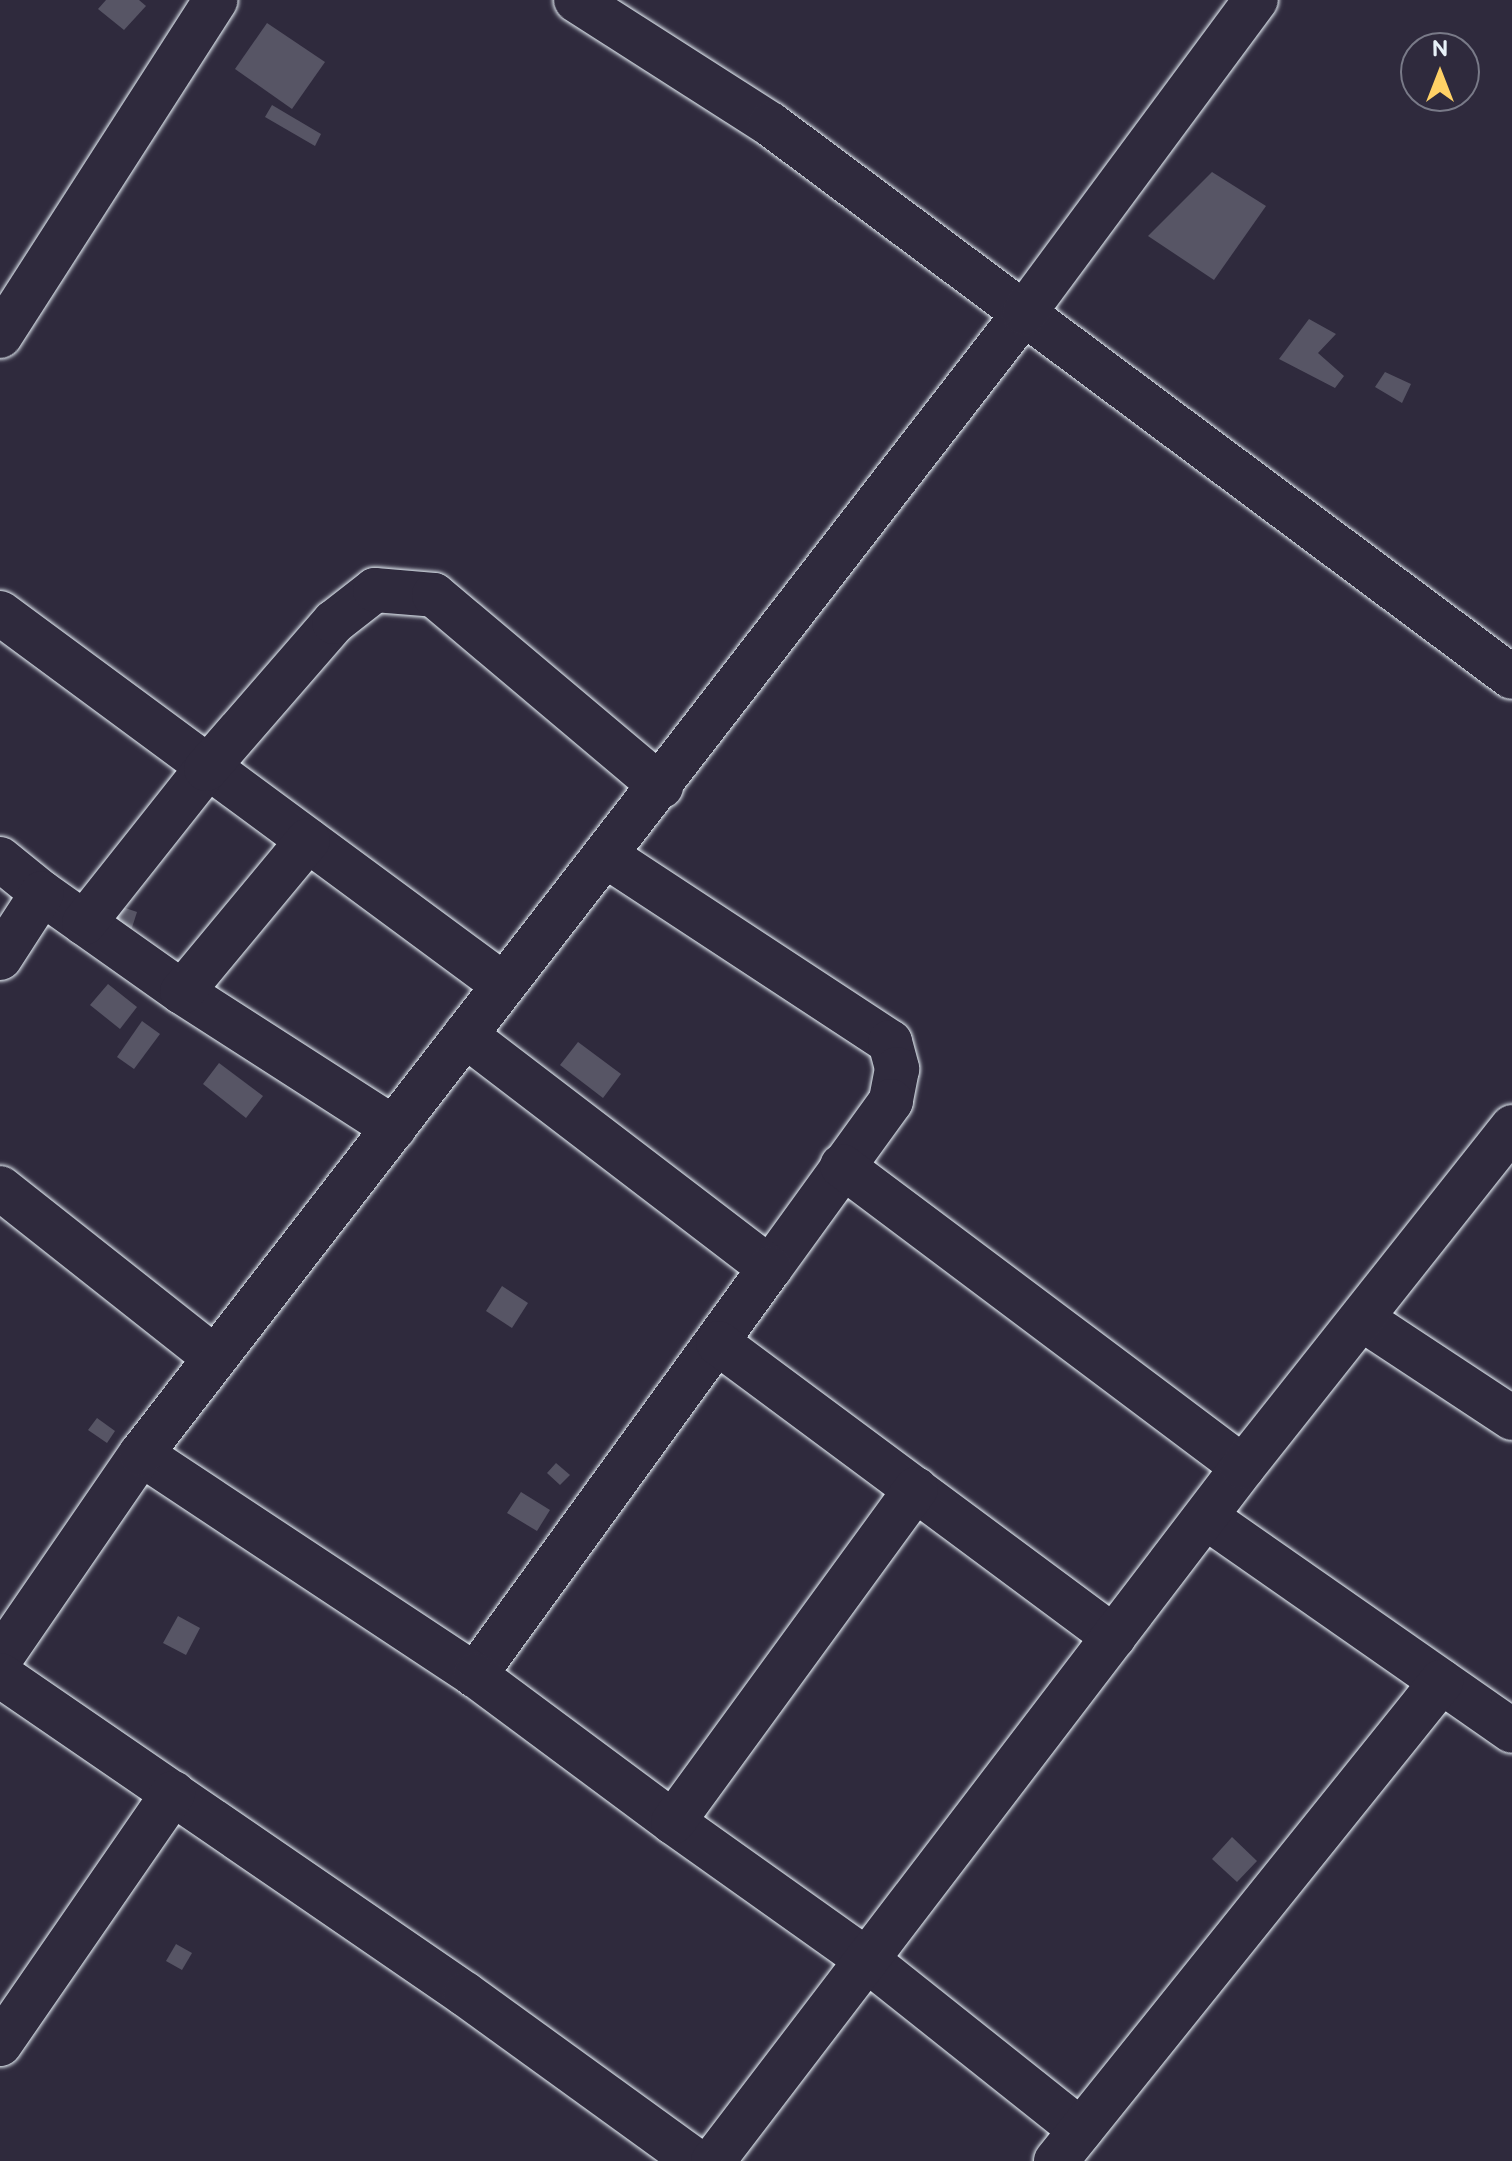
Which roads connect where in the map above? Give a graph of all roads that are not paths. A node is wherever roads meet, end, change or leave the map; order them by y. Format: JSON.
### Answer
{"nodes":[{"id":1,"x":576,"y":0,"type":"edge"},
{"id":2,"x":1256,"y":0,"type":"edge"},
{"id":3,"x":194,"y":8,"type":"edge"},
{"id":4,"x":1024,"y":313,"type":"junction"},
{"id":5,"x":0,"y":336,"type":"edge"},
{"id":6,"x":0,"y":613,"type":"edge"},
{"id":7,"x":1512,"y":677,"type":"edge"},
{"id":8,"x":206,"y":769,"type":"junction"},
{"id":9,"x":661,"y":786,"type":"junction"},
{"id":10,"x":308,"y":840,"type":"junction"},
{"id":11,"x":605,"y":855,"type":"junction"},
{"id":12,"x":0,"y":859,"type":"edge"},
{"id":13,"x":42,"y":893,"type":"junction"},
{"id":14,"x":84,"y":923,"type":"junction"},
{"id":15,"x":0,"y":958,"type":"edge"},
{"id":16,"x":504,"y":985,"type":"junction"},
{"id":17,"x":182,"y":992,"type":"junction"},
{"id":18,"x":465,"y":1035,"type":"junction"},
{"id":19,"x":1512,"y":1127,"type":"edge"},
{"id":20,"x":394,"y":1128,"type":"junction"},
{"id":21,"x":842,"y":1166,"type":"junction"},
{"id":22,"x":1498,"y":1172,"type":"edge"},
{"id":23,"x":0,"y":1188,"type":"edge"},
{"id":24,"x":770,"y":1268,"type":"junction"},
{"id":25,"x":1362,"y":1319,"type":"junction"},
{"id":26,"x":718,"y":1343,"type":"junction"},
{"id":27,"x":215,"y":1358,"type":"junction"},
{"id":28,"x":1512,"y":1418,"type":"edge"},
{"id":29,"x":141,"y":1454,"type":"junction"},
{"id":30,"x":1243,"y":1467,"type":"junction"},
{"id":31,"x":916,"y":1489,"type":"junction"},
{"id":32,"x":1207,"y":1518,"type":"junction"},
{"id":33,"x":1114,"y":1637,"type":"junction"},
{"id":34,"x":0,"y":1659,"type":"edge"},
{"id":35,"x":0,"y":1675,"type":"edge"},
{"id":36,"x":475,"y":1675,"type":"junction"},
{"id":37,"x":1441,"y":1682,"type":"junction"},
{"id":38,"x":1512,"y":1731,"type":"edge"},
{"id":39,"x":173,"y":1793,"type":"junction"},
{"id":40,"x":673,"y":1822,"type":"junction"},
{"id":41,"x":867,"y":1960,"type":"junction"},
{"id":42,"x":0,"y":2044,"type":"edge"},
{"id":43,"x":1069,"y":2145,"type":"edge"},
{"id":44,"x":696,"y":2161,"type":"edge"},
{"id":45,"x":713,"y":2161,"type":"edge"}],
"edges":[{"from":1,"to":4,"type":"street"},
{"from":2,"to":4,"type":"street"},
{"from":3,"to":5,"type":"street"},
{"from":4,"to":7,"type":"street"},
{"from":4,"to":9,"type":"street"},
{"from":6,"to":8,"type":"street"},
{"from":8,"to":9,"type":"street"},
{"from":8,"to":10,"type":"street"},
{"from":8,"to":14,"type":"street"},
{"from":9,"to":11,"type":"street"},
{"from":10,"to":16,"type":"street"},
{"from":10,"to":17,"type":"street"},
{"from":11,"to":16,"type":"street"},
{"from":11,"to":21,"type":"street"},
{"from":12,"to":13,"type":"street"},
{"from":13,"to":14,"type":"street"},
{"from":13,"to":15,"type":"street"},
{"from":14,"to":17,"type":"street"},
{"from":16,"to":18,"type":"street"},
{"from":17,"to":20,"type":"street"},
{"from":18,"to":20,"type":"street"},
{"from":18,"to":24,"type":"street"},
{"from":19,"to":22,"type":"street"},
{"from":20,"to":27,"type":"street"},
{"from":21,"to":24,"type":"street"},
{"from":21,"to":30,"type":"street"},
{"from":22,"to":25,"type":"street"},
{"from":23,"to":27,"type":"street"},
{"from":24,"to":26,"type":"street"},
{"from":25,"to":28,"type":"street"},
{"from":25,"to":30,"type":"street"},
{"from":26,"to":31,"type":"street"},
{"from":26,"to":36,"type":"street"},
{"from":27,"to":29,"type":"street"},
{"from":29,"to":34,"type":"street"},
{"from":29,"to":36,"type":"street"},
{"from":30,"to":32,"type":"street"},
{"from":31,"to":33,"type":"street"},
{"from":31,"to":40,"type":"street"},
{"from":32,"to":33,"type":"street"},
{"from":32,"to":37,"type":"street"},
{"from":33,"to":41,"type":"street"},
{"from":35,"to":39,"type":"street"},
{"from":36,"to":40,"type":"street"},
{"from":37,"to":38,"type":"street"},
{"from":37,"to":43,"type":"street"},
{"from":39,"to":42,"type":"street"},
{"from":39,"to":44,"type":"street"},
{"from":40,"to":41,"type":"street"},
{"from":41,"to":43,"type":"street"},
{"from":41,"to":45,"type":"street"}]}
